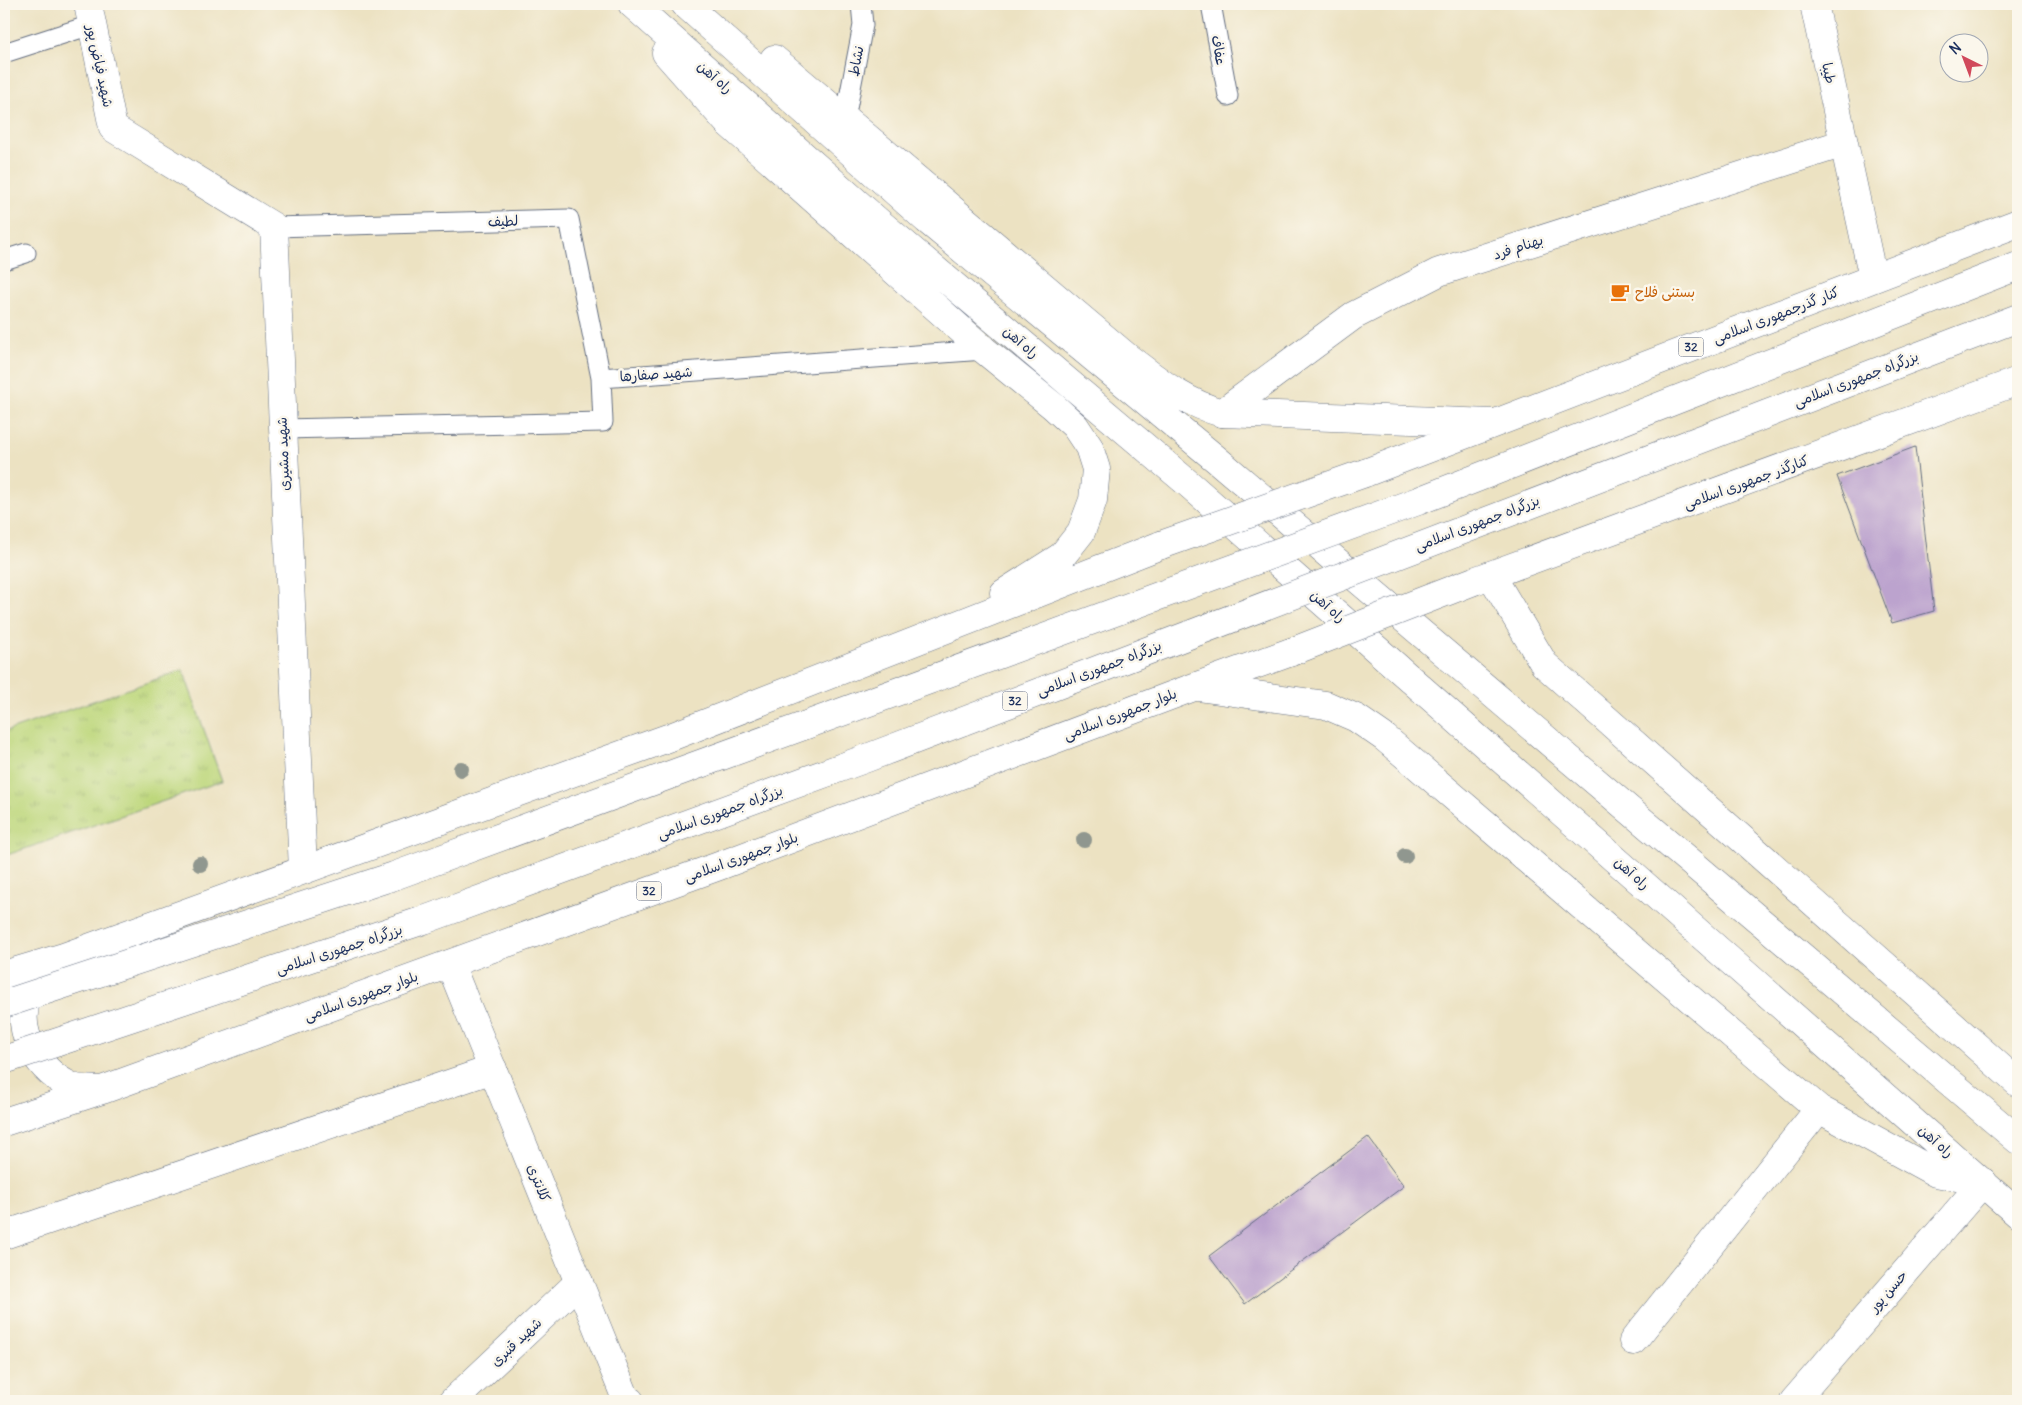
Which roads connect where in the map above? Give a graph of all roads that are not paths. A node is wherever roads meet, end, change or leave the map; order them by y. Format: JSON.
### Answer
{"nodes":[{"id":1,"x":621,"y":4,"type":"edge"},
{"id":2,"x":632,"y":4,"type":"edge"},
{"id":3,"x":685,"y":4,"type":"edge"},
{"id":4,"x":695,"y":4,"type":"edge"},
{"id":5,"x":861,"y":4,"type":"edge"},
{"id":6,"x":1211,"y":4,"type":"edge"},
{"id":7,"x":1814,"y":4,"type":"edge"},
{"id":8,"x":90,"y":14,"type":"edge"},
{"id":9,"x":4,"y":53,"type":"edge"},
{"id":10,"x":1228,"y":96,"type":"dead end"},
{"id":11,"x":845,"y":119,"type":"junction"},
{"id":12,"x":1844,"y":143,"type":"junction"},
{"id":13,"x":2018,"y":223,"type":"edge"},
{"id":14,"x":274,"y":227,"type":"junction"},
{"id":15,"x":26,"y":253,"type":"dead end"},
{"id":16,"x":4,"y":260,"type":"edge"},
{"id":17,"x":2018,"y":266,"type":"edge"},
{"id":18,"x":1873,"y":278,"type":"junction"},
{"id":19,"x":2018,"y":318,"type":"edge"},
{"id":20,"x":984,"y":350,"type":"junction"},
{"id":21,"x":602,"y":378,"type":"junction"},
{"id":22,"x":2018,"y":381,"type":"edge"},
{"id":23,"x":1222,"y":413,"type":"junction"},
{"id":24,"x":1492,"y":423,"type":"junction"},
{"id":25,"x":282,"y":429,"type":"junction"},
{"id":26,"x":1482,"y":578,"type":"junction"},
{"id":27,"x":923,"y":639,"type":"junction"},
{"id":28,"x":1194,"y":686,"type":"junction"},
{"id":29,"x":303,"y":870,"type":"junction"},
{"id":30,"x":64,"y":956,"type":"junction"},
{"id":31,"x":450,"y":964,"type":"junction"},
{"id":32,"x":4,"y":975,"type":"edge"},
{"id":33,"x":4,"y":1004,"type":"edge"},
{"id":34,"x":4,"y":1060,"type":"edge"},
{"id":35,"x":493,"y":1069,"type":"junction"},
{"id":36,"x":2018,"y":1083,"type":"edge"},
{"id":37,"x":102,"y":1090,"type":"junction"},
{"id":38,"x":1819,"y":1109,"type":"junction"},
{"id":39,"x":4,"y":1122,"type":"edge"},
{"id":40,"x":2018,"y":1140,"type":"edge"},
{"id":41,"x":1983,"y":1182,"type":"junction"},
{"id":42,"x":2018,"y":1214,"type":"edge"},
{"id":43,"x":4,"y":1235,"type":"edge"},
{"id":44,"x":579,"y":1282,"type":"junction"},
{"id":45,"x":1632,"y":1341,"type":"dead end"},
{"id":46,"x":453,"y":1401,"type":"edge"},
{"id":47,"x":630,"y":1401,"type":"edge"},
{"id":48,"x":1794,"y":1401,"type":"edge"}],
"edges":[{"from":1,"to":20,"type":"main road"},
{"from":2,"to":41,"type":"main road","name":"راه آهن"},
{"from":3,"to":40,"type":"main road"},
{"from":4,"to":11,"type":"main road"},
{"from":5,"to":11,"type":"lane","name":"نشاط"},
{"from":6,"to":10,"type":"lane","name":"عفاف"},
{"from":7,"to":12,"type":"main road","name":"طیبا"},
{"from":8,"to":9,"type":"lane"},
{"from":8,"to":14,"type":"main road","name":"شهید فیاض پور"},
{"from":11,"to":23,"type":"main road"},
{"from":12,"to":18,"type":"main road","name":"طیبا"},
{"from":12,"to":23,"type":"main road","name":"بهنام فرد"},
{"from":13,"to":18,"type":"main road","name":"کنار گذرجمهوری اسلامی","number":"32"},
{"from":14,"to":21,"type":"lane","name":"لطیف"},
{"from":14,"to":25,"type":"main road","name":"شهید مشیری"},
{"from":15,"to":16,"type":"lane"},
{"from":17,"to":33,"type":"main road","bridge":true},
{"from":18,"to":24,"type":"main road","name":"کنار گذرجمهوری اسلامی","number":"32"},
{"from":19,"to":34,"type":"main road","name":"بزرگراه جمهوری اسلامی","number":"32","bridge":true},
{"from":20,"to":21,"type":"lane","name":"شهید صفارها"},
{"from":20,"to":27,"type":"main road"},
{"from":21,"to":25,"type":"lane","name":"شهید صفارها"},
{"from":22,"to":26,"type":"main road","name":"کنارگذر جمهوری اسلامی","number":"32"},
{"from":23,"to":24,"type":"main road"},
{"from":24,"to":27,"type":"main road","name":"کنار گذرجمهوری اسلامی","number":"32","bridge":true},
{"from":25,"to":29,"type":"main road","name":"شهید مشیری"},
{"from":26,"to":28,"type":"main road","name":"بلوار جمهوری اسلامی","number":"32","bridge":true},
{"from":26,"to":36,"type":"main road"},
{"from":27,"to":29,"type":"main road","number":"32"},
{"from":28,"to":31,"type":"main road","name":"بلوار جمهوری اسلامی","number":"32"},
{"from":28,"to":38,"type":"main road"},
{"from":29,"to":30,"type":"main road","number":"32"},
{"from":30,"to":32,"type":"main road","number":"32"},
{"from":30,"to":37,"type":"main road"},
{"from":31,"to":35,"type":"main road","name":"کلانتری"},
{"from":31,"to":37,"type":"main road","name":"بلوار جمهوری اسلامی","number":"32"},
{"from":35,"to":43,"type":"main road"},
{"from":35,"to":44,"type":"main road","name":"کلانتری"},
{"from":37,"to":39,"type":"main road","name":"بلوار جمهوری اسلامی","number":"32"},
{"from":38,"to":41,"type":"main road"},
{"from":38,"to":45,"type":"main road"},
{"from":41,"to":42,"type":"main road","name":"راه آهن"},
{"from":41,"to":48,"type":"main road","name":"حسن پور"},
{"from":44,"to":46,"type":"main road","name":"شهید قنبری"},
{"from":44,"to":47,"type":"main road","name":"کلانتری"}]}
